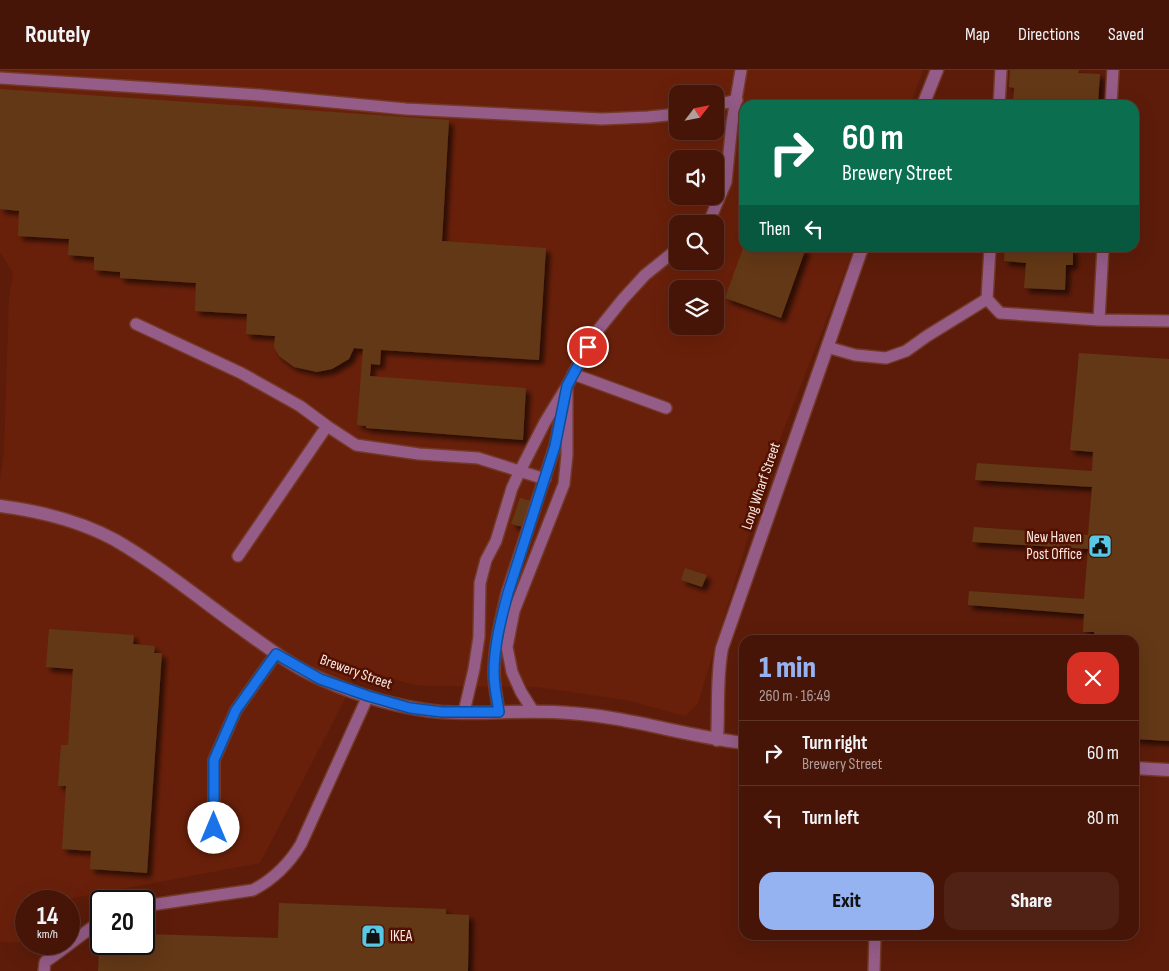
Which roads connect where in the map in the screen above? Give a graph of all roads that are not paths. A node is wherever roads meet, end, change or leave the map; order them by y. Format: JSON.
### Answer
{"nodes":[{"id":1,"x":742,"y":70,"type":"edge"},
{"id":2,"x":937,"y":70,"type":"edge"},
{"id":3,"x":1001,"y":70,"type":"edge"},
{"id":4,"x":1113,"y":70,"type":"edge"},
{"id":5,"x":0,"y":78,"type":"edge"},
{"id":6,"x":737,"y":100,"type":"junction"},
{"id":7,"x":925,"y":100,"type":"edge"},
{"id":8,"x":998,"y":100,"type":"edge"},
{"id":9,"x":1111,"y":100,"type":"edge"},
{"id":10,"x":724,"y":103,"type":"edge"},
{"id":11,"x":669,"y":115,"type":"edge"},
{"id":12,"x":713,"y":215,"type":"edge"},
{"id":13,"x":861,"y":252,"type":"edge"},
{"id":14,"x":990,"y":252,"type":"edge"},
{"id":15,"x":1103,"y":252,"type":"edge"},
{"id":16,"x":669,"y":255,"type":"edge"},
{"id":17,"x":987,"y":300,"type":"junction"},
{"id":18,"x":1099,"y":320,"type":"junction"},
{"id":19,"x":1169,"y":321,"type":"edge"},
{"id":20,"x":136,"y":324,"type":"dead end"},
{"id":21,"x":827,"y":347,"type":"junction"},
{"id":22,"x":573,"y":374,"type":"junction"},
{"id":23,"x":567,"y":386,"type":"junction"},
{"id":24,"x":666,"y":408,"type":"dead end"},
{"id":25,"x":327,"y":426,"type":"junction"},
{"id":26,"x":520,"y":471,"type":"junction"},
{"id":27,"x":545,"y":479,"type":"junction"},
{"id":28,"x":0,"y":506,"type":"edge"},
{"id":29,"x":238,"y":556,"type":"dead end"},
{"id":30,"x":276,"y":654,"type":"junction"},
{"id":31,"x":368,"y":696,"type":"junction"},
{"id":32,"x":533,"y":711,"type":"junction"},
{"id":33,"x":464,"y":712,"type":"junction"},
{"id":34,"x":499,"y":712,"type":"junction"},
{"id":35,"x":717,"y":740,"type":"junction"},
{"id":36,"x":739,"y":742,"type":"edge"},
{"id":37,"x":1139,"y":768,"type":"edge"},
{"id":38,"x":1169,"y":770,"type":"edge"},
{"id":39,"x":214,"y":846,"type":"dead end"},
{"id":40,"x":155,"y":904,"type":"edge"},
{"id":41,"x":90,"y":929,"type":"edge"},
{"id":42,"x":875,"y":940,"type":"edge"},
{"id":43,"x":44,"y":971,"type":"edge"},
{"id":44,"x":874,"y":971,"type":"edge"}],
"edges":[{"from":1,"to":6,"type":"lane"},
{"from":2,"to":7,"type":"street"},
{"from":3,"to":8,"type":"lane"},
{"from":4,"to":9,"type":"lane"},
{"from":5,"to":11,"type":"lane"},
{"from":6,"to":10,"type":"lane"},
{"from":6,"to":12,"type":"lane"},
{"from":13,"to":21,"type":"street","name":"Long Wharf Street"},
{"from":14,"to":17,"type":"lane"},
{"from":15,"to":18,"type":"lane"},
{"from":16,"to":22,"type":"lane"},
{"from":17,"to":18,"type":"lane"},
{"from":17,"to":21,"type":"lane"},
{"from":18,"to":19,"type":"lane"},
{"from":20,"to":25,"type":"lane"},
{"from":21,"to":35,"type":"street","name":"Long Wharf Street"},
{"from":22,"to":23,"type":"lane"},
{"from":22,"to":24,"type":"lane"},
{"from":23,"to":26,"type":"lane"},
{"from":23,"to":27,"type":"lane"},
{"from":23,"to":32,"type":"lane"},
{"from":25,"to":26,"type":"lane"},
{"from":25,"to":29,"type":"lane"},
{"from":26,"to":27,"type":"lane"},
{"from":26,"to":33,"type":"lane"},
{"from":27,"to":34,"type":"lane"},
{"from":28,"to":30,"type":"street","name":"Brewery Street"},
{"from":30,"to":31,"type":"street","name":"Brewery Street"},
{"from":30,"to":39,"type":"lane"},
{"from":31,"to":33,"type":"street","name":"Brewery Street"},
{"from":31,"to":40,"type":"lane"},
{"from":32,"to":34,"type":"street","name":"Brewery Street"},
{"from":32,"to":35,"type":"street","name":"Brewery Street"},
{"from":33,"to":34,"type":"street","name":"Brewery Street"},
{"from":35,"to":36,"type":"street","name":"Brewery Street"},
{"from":37,"to":38,"type":"street"},
{"from":41,"to":43,"type":"lane"},
{"from":42,"to":44,"type":"lane"}]}
